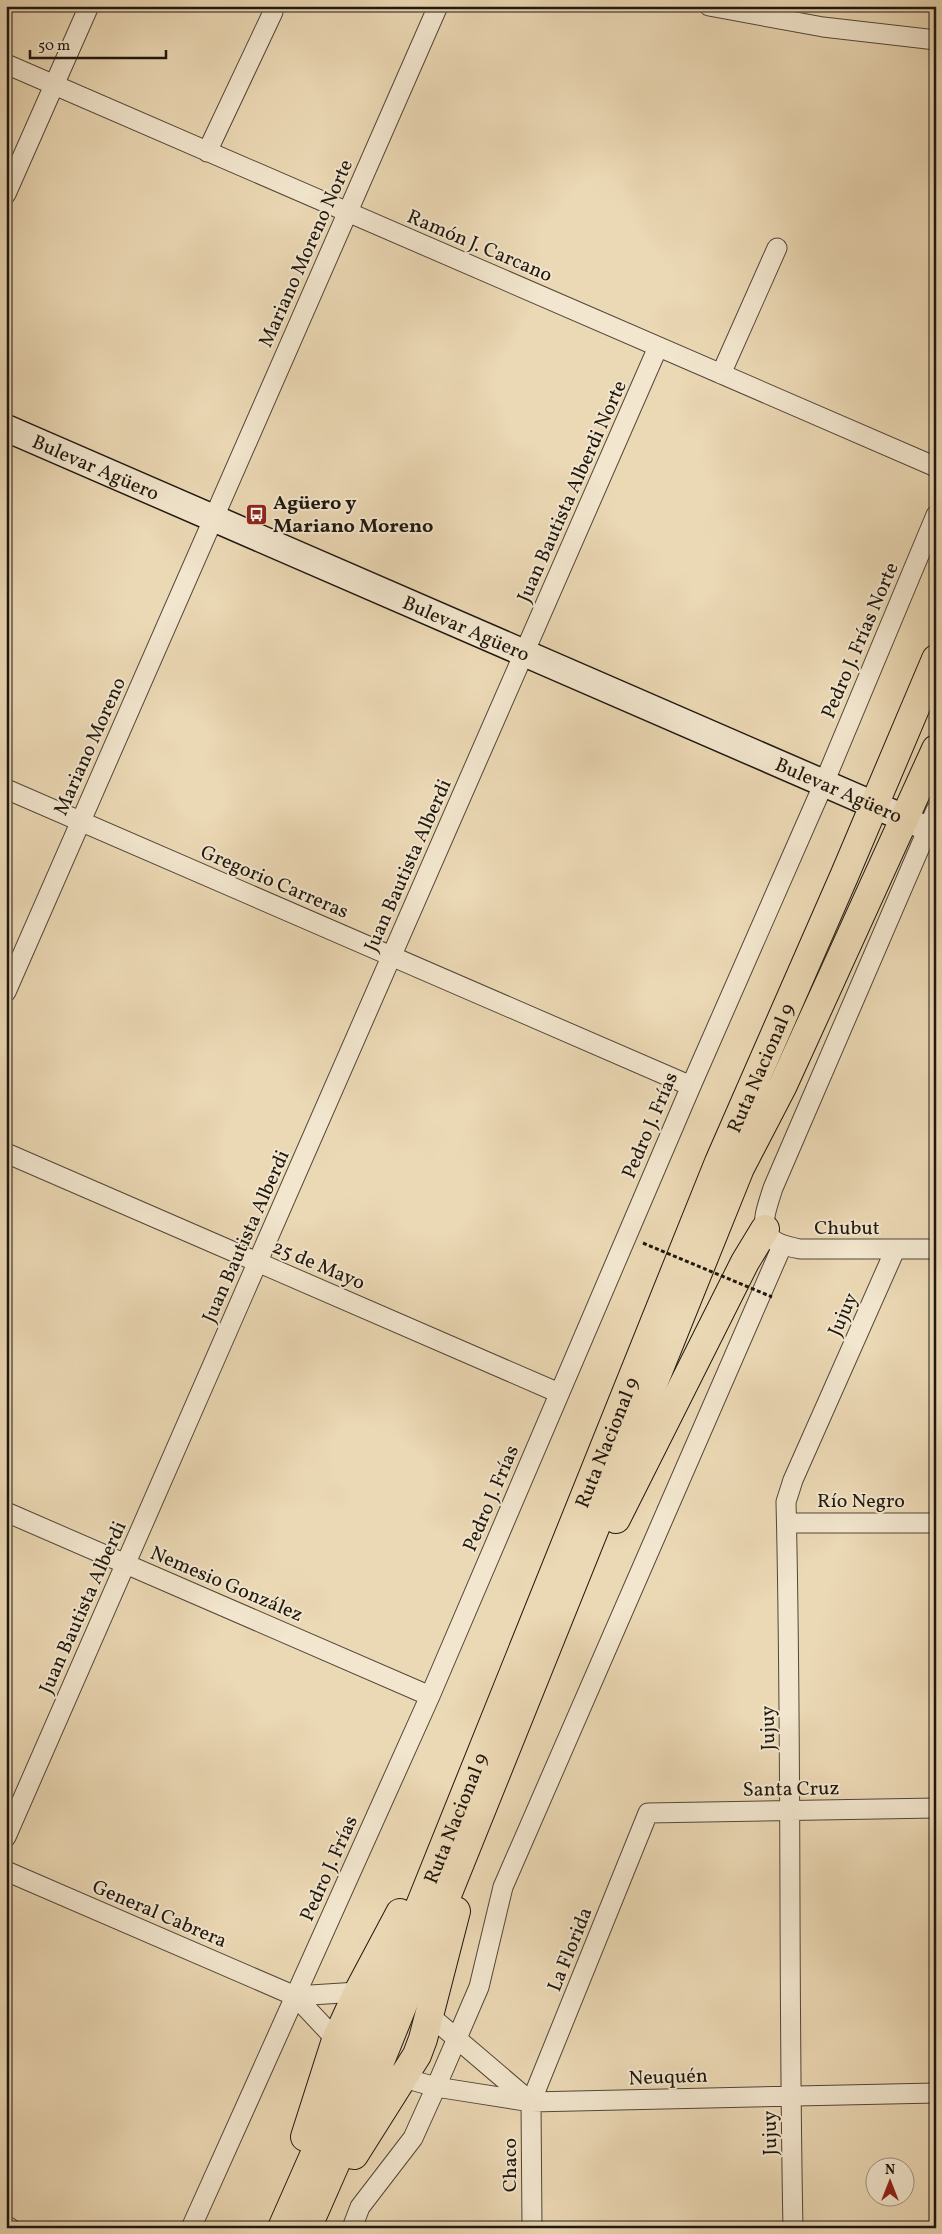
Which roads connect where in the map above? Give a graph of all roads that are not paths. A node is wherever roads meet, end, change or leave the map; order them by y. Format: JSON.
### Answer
{"nodes":[{"id":1,"x":88,"y":6,"type":"edge"},
{"id":2,"x":438,"y":6,"type":"edge"},
{"id":3,"x":712,"y":7,"type":"edge"},
{"id":4,"x":273,"y":12,"type":"dead end"},
{"id":5,"x":936,"y":40,"type":"edge"},
{"id":6,"x":6,"y":64,"type":"edge"},
{"id":7,"x":54,"y":85,"type":"junction"},
{"id":8,"x":207,"y":152,"type":"junction"},
{"id":9,"x":6,"y":194,"type":"edge"},
{"id":10,"x":347,"y":212,"type":"junction"},
{"id":11,"x":777,"y":248,"type":"dead end"},
{"id":12,"x":658,"y":347,"type":"junction"},
{"id":13,"x":721,"y":374,"type":"junction"},
{"id":14,"x":6,"y":428,"type":"edge"},
{"id":15,"x":936,"y":467,"type":"edge"},
{"id":16,"x":936,"y":515,"type":"edge"},
{"id":17,"x":214,"y":518,"type":"junction"},
{"id":18,"x":525,"y":652,"type":"junction"},
{"id":19,"x":936,"y":659,"type":"edge"},
{"id":20,"x":936,"y":749,"type":"edge"},
{"id":21,"x":824,"y":783,"type":"junction"},
{"id":22,"x":6,"y":789,"type":"edge"},
{"id":23,"x":874,"y":805,"type":"junction"},
{"id":24,"x":81,"y":822,"type":"junction"},
{"id":25,"x":926,"y":823,"type":"edge"},
{"id":26,"x":392,"y":956,"type":"junction"},
{"id":27,"x":6,"y":992,"type":"edge"},
{"id":28,"x":691,"y":1086,"type":"junction"},
{"id":29,"x":6,"y":1153,"type":"edge"},
{"id":30,"x":773,"y":1238,"type":"junction"},
{"id":31,"x":936,"y":1249,"type":"edge"},
{"id":32,"x":895,"y":1250,"type":"junction"},
{"id":33,"x":258,"y":1262,"type":"junction"},
{"id":34,"x":559,"y":1393,"type":"junction"},
{"id":35,"x":6,"y":1512,"type":"edge"},
{"id":36,"x":936,"y":1522,"type":"edge"},
{"id":37,"x":787,"y":1523,"type":"junction"},
{"id":38,"x":126,"y":1564,"type":"junction"},
{"id":39,"x":550,"y":1638,"type":"junction"},
{"id":40,"x":430,"y":1696,"type":"junction"},
{"id":41,"x":936,"y":1808,"type":"edge"},
{"id":42,"x":791,"y":1811,"type":"junction"},
{"id":43,"x":480,"y":1812,"type":"junction"},
{"id":44,"x":648,"y":1813,"type":"joint"},
{"id":45,"x":6,"y":1837,"type":"edge"},
{"id":46,"x":444,"y":1842,"type":"junction"},
{"id":47,"x":6,"y":1871,"type":"edge"},
{"id":48,"x":358,"y":1992,"type":"junction"},
{"id":49,"x":296,"y":1996,"type":"junction"},
{"id":50,"x":429,"y":2015,"type":"junction"},
{"id":51,"x":456,"y":2039,"type":"junction"},
{"id":52,"x":336,"y":2040,"type":"junction"},
{"id":53,"x":367,"y":2064,"type":"junction"},
{"id":54,"x":403,"y":2078,"type":"junction"},
{"id":55,"x":436,"y":2087,"type":"junction"},
{"id":56,"x":936,"y":2093,"type":"edge"},
{"id":57,"x":790,"y":2095,"type":"junction"},
{"id":58,"x":532,"y":2102,"type":"junction"},
{"id":59,"x":6,"y":2226,"type":"edge"},
{"id":60,"x":10,"y":2228,"type":"edge"},
{"id":61,"x":191,"y":2228,"type":"edge"},
{"id":62,"x":282,"y":2228,"type":"edge"},
{"id":63,"x":307,"y":2228,"type":"edge"},
{"id":64,"x":352,"y":2228,"type":"edge"},
{"id":65,"x":532,"y":2228,"type":"edge"},
{"id":66,"x":793,"y":2228,"type":"edge"}],
"edges":[{"from":1,"to":7,"type":"street"},
{"from":2,"to":10,"type":"street","name":"Mariano Moreno Norte"},
{"from":3,"to":5,"type":"street"},
{"from":4,"to":8,"type":"street"},
{"from":6,"to":7,"type":"street","name":"Ramón J. Carcano"},
{"from":7,"to":8,"type":"street","name":"Ramón J. Carcano"},
{"from":7,"to":9,"type":"street"},
{"from":8,"to":10,"type":"street","name":"Ramón J. Carcano"},
{"from":10,"to":12,"type":"street","name":"Ramón J. Carcano"},
{"from":10,"to":17,"type":"street","name":"Mariano Moreno Norte"},
{"from":11,"to":13,"type":"street"},
{"from":12,"to":13,"type":"street","name":"Ramón J. Carcano"},
{"from":12,"to":18,"type":"street","name":"Juan Bautista Alberdi Norte"},
{"from":13,"to":15,"type":"street","name":"Ramón J. Carcano"},
{"from":14,"to":17,"type":"main road","name":"Bulevar Agüero"},
{"from":16,"to":21,"type":"street","name":"Pedro J. Frías Norte"},
{"from":17,"to":18,"type":"main road","name":"Bulevar Agüero"},
{"from":17,"to":24,"type":"street","name":"Mariano Moreno"},
{"from":18,"to":21,"type":"main road","name":"Bulevar Agüero"},
{"from":18,"to":26,"type":"street","name":"Juan Bautista Alberdi"},
{"from":19,"to":23,"type":"highway","name":"Ruta Nacional 9"},
{"from":20,"to":25,"type":"highway","name":"Ruta Nacional 9"},
{"from":21,"to":23,"type":"main road","name":"Bulevar Agüero"},
{"from":21,"to":28,"type":"street","name":"Pedro J. Frías"},
{"from":22,"to":24,"type":"street","name":"Gregorio Carreras"},
{"from":23,"to":25,"type":"main road","name":"Bulevar Agüero"},
{"from":23,"to":46,"type":"highway","name":"Ruta Nacional 9"},
{"from":24,"to":26,"type":"street","name":"Gregorio Carreras"},
{"from":24,"to":27,"type":"street","name":"Mariano Moreno"},
{"from":25,"to":30,"type":"street"},
{"from":25,"to":39,"type":"highway","name":"Ruta Nacional 9"},
{"from":26,"to":28,"type":"street","name":"Gregorio Carreras"},
{"from":26,"to":33,"type":"street","name":"Juan Bautista Alberdi"},
{"from":28,"to":34,"type":"street","name":"Pedro J. Frías"},
{"from":29,"to":33,"type":"street","name":"25 de Mayo"},
{"from":30,"to":32,"type":"street","name":"Chubut"},
{"from":30,"to":39,"type":"highway"},
{"from":30,"to":51,"type":"street"},
{"from":31,"to":32,"type":"street","name":"Chubut"},
{"from":32,"to":37,"type":"street","name":"Jujuy"},
{"from":33,"to":34,"type":"street","name":"25 de Mayo"},
{"from":33,"to":38,"type":"street","name":"Juan Bautista Alberdi"},
{"from":34,"to":40,"type":"street","name":"Pedro J. Frías"},
{"from":35,"to":38,"type":"street","name":"Nemesio González"},
{"from":36,"to":37,"type":"street","name":"Río Negro"},
{"from":37,"to":42,"type":"street","name":"Jujuy"},
{"from":38,"to":40,"type":"street","name":"Nemesio González"},
{"from":38,"to":45,"type":"street","name":"Juan Bautista Alberdi"},
{"from":39,"to":43,"type":"highway","name":"Ruta Nacional 9"},
{"from":40,"to":49,"type":"street","name":"Pedro J. Frías"},
{"from":41,"to":42,"type":"street","name":"Santa Cruz"},
{"from":42,"to":44,"type":"street","name":"Santa Cruz"},
{"from":42,"to":57,"type":"street","name":"Jujuy"},
{"from":43,"to":50,"type":"highway"},
{"from":43,"to":53,"type":"highway","name":"Ruta Nacional 9"},
{"from":44,"to":58,"type":"street","name":"La Florida"},
{"from":46,"to":48,"type":"highway"},
{"from":46,"to":53,"type":"highway","name":"Ruta Nacional 9"},
{"from":47,"to":49,"type":"street","name":"General Cabrera"},
{"from":48,"to":49,"type":"street"},
{"from":48,"to":52,"type":"highway"},
{"from":49,"to":52,"type":"street"},
{"from":49,"to":61,"type":"street","name":"Pedro J. Frías"},
{"from":50,"to":51,"type":"street"},
{"from":50,"to":54,"type":"highway"},
{"from":51,"to":55,"type":"street"},
{"from":51,"to":58,"type":"street"},
{"from":52,"to":53,"type":"street"},
{"from":52,"to":62,"type":"highway"},
{"from":53,"to":54,"type":"street","name":"Neuquén"},
{"from":53,"to":62,"type":"highway","name":"Ruta Nacional 9"},
{"from":53,"to":63,"type":"highway","name":"Ruta Nacional 9"},
{"from":54,"to":55,"type":"street","name":"Neuquén"},
{"from":54,"to":63,"type":"highway"},
{"from":55,"to":58,"type":"street","name":"Neuquén"},
{"from":55,"to":64,"type":"street"},
{"from":56,"to":57,"type":"street","name":"Neuquén"},
{"from":57,"to":58,"type":"street","name":"Neuquén"},
{"from":57,"to":66,"type":"street","name":"Jujuy"},
{"from":58,"to":65,"type":"street","name":"Chaco"},
{"from":59,"to":60,"type":"street"}]}
